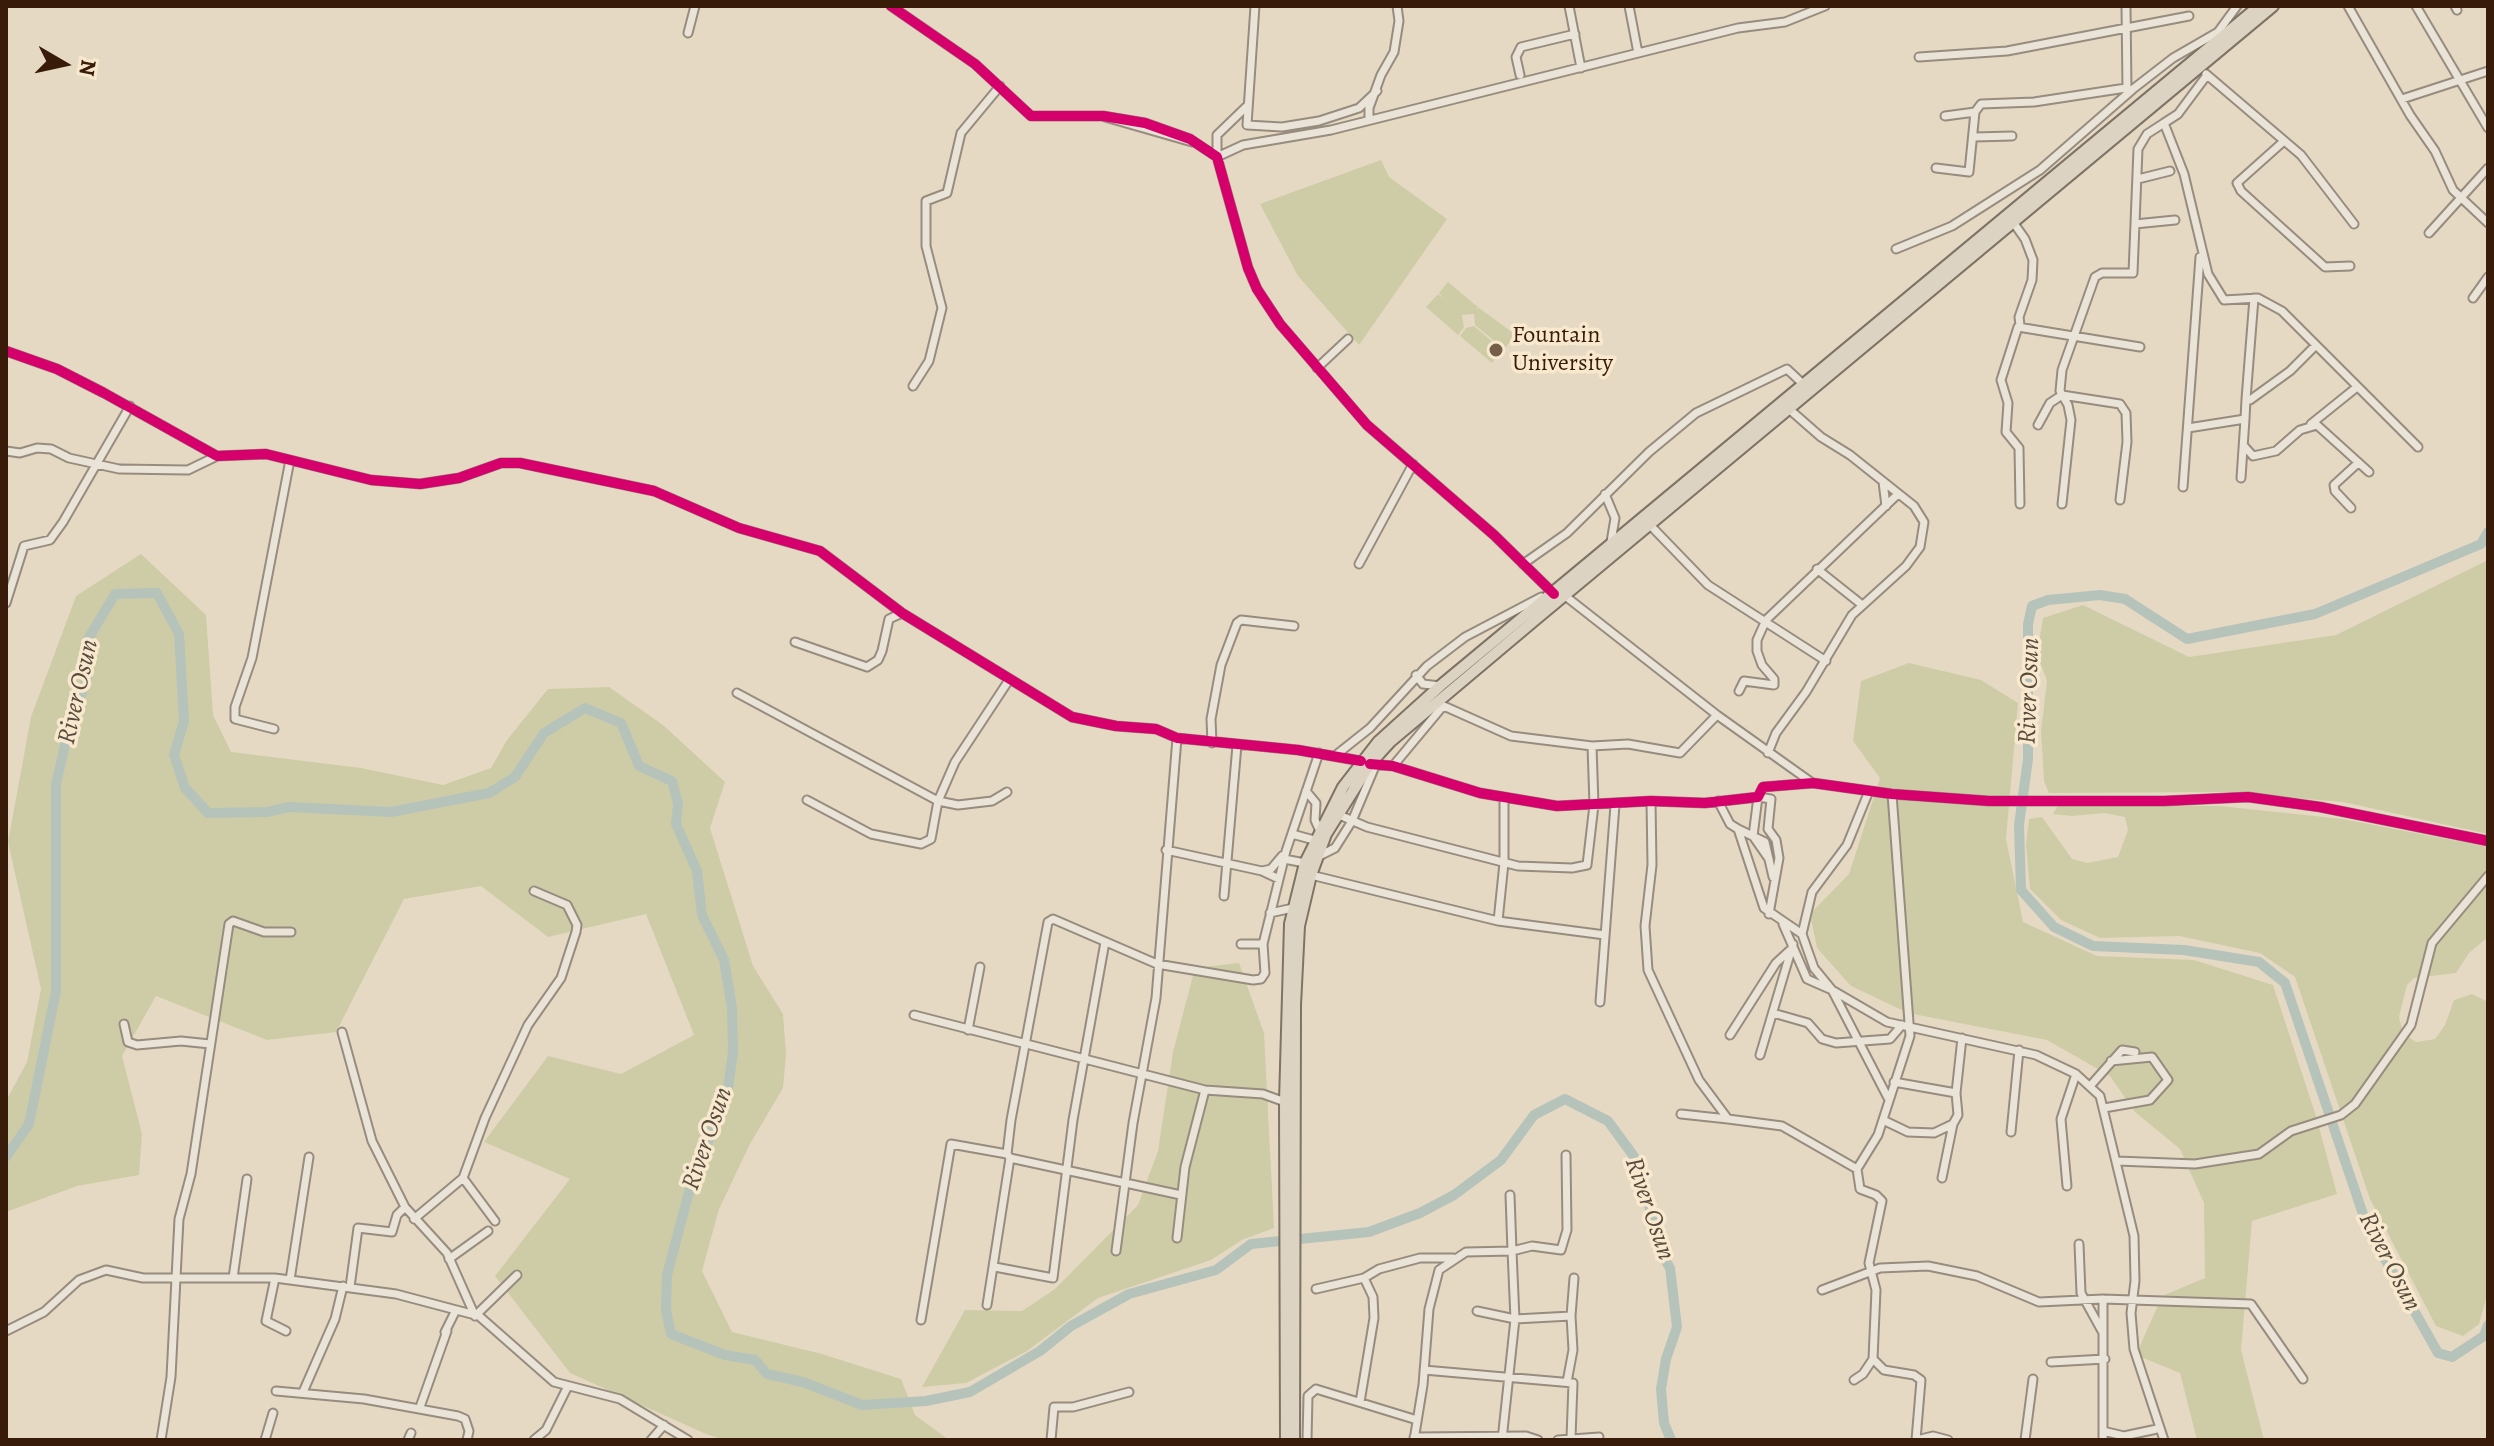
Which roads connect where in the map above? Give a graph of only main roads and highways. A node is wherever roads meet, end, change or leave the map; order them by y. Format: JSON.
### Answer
{"nodes":[{"id":1,"x":2266,"y":7,"type":"edge"},
{"id":2,"x":2196,"y":64,"type":"junction"},
{"id":3,"x":1556,"y":593,"type":"junction"},
{"id":4,"x":1369,"y":763,"type":"junction"},
{"id":5,"x":1333,"y":812,"type":"junction"},
{"id":6,"x":1290,"y":1190,"type":"junction"},
{"id":7,"x":1291,"y":1271,"type":"junction"},
{"id":8,"x":1286,"y":1440,"type":"edge"},
{"id":9,"x":1294,"y":1440,"type":"edge"}],
"edges":[{"from":1,"to":2,"type":"highway"},
{"from":2,"to":3,"type":"highway"},
{"from":2,"to":3,"type":"highway"},
{"from":3,"to":4,"type":"highway"},
{"from":3,"to":4,"type":"highway"},
{"from":4,"to":5,"type":"highway"},
{"from":5,"to":6,"type":"highway"},
{"from":5,"to":6,"type":"highway"},
{"from":6,"to":7,"type":"highway"},
{"from":7,"to":8,"type":"highway"},
{"from":7,"to":9,"type":"highway"}]}
